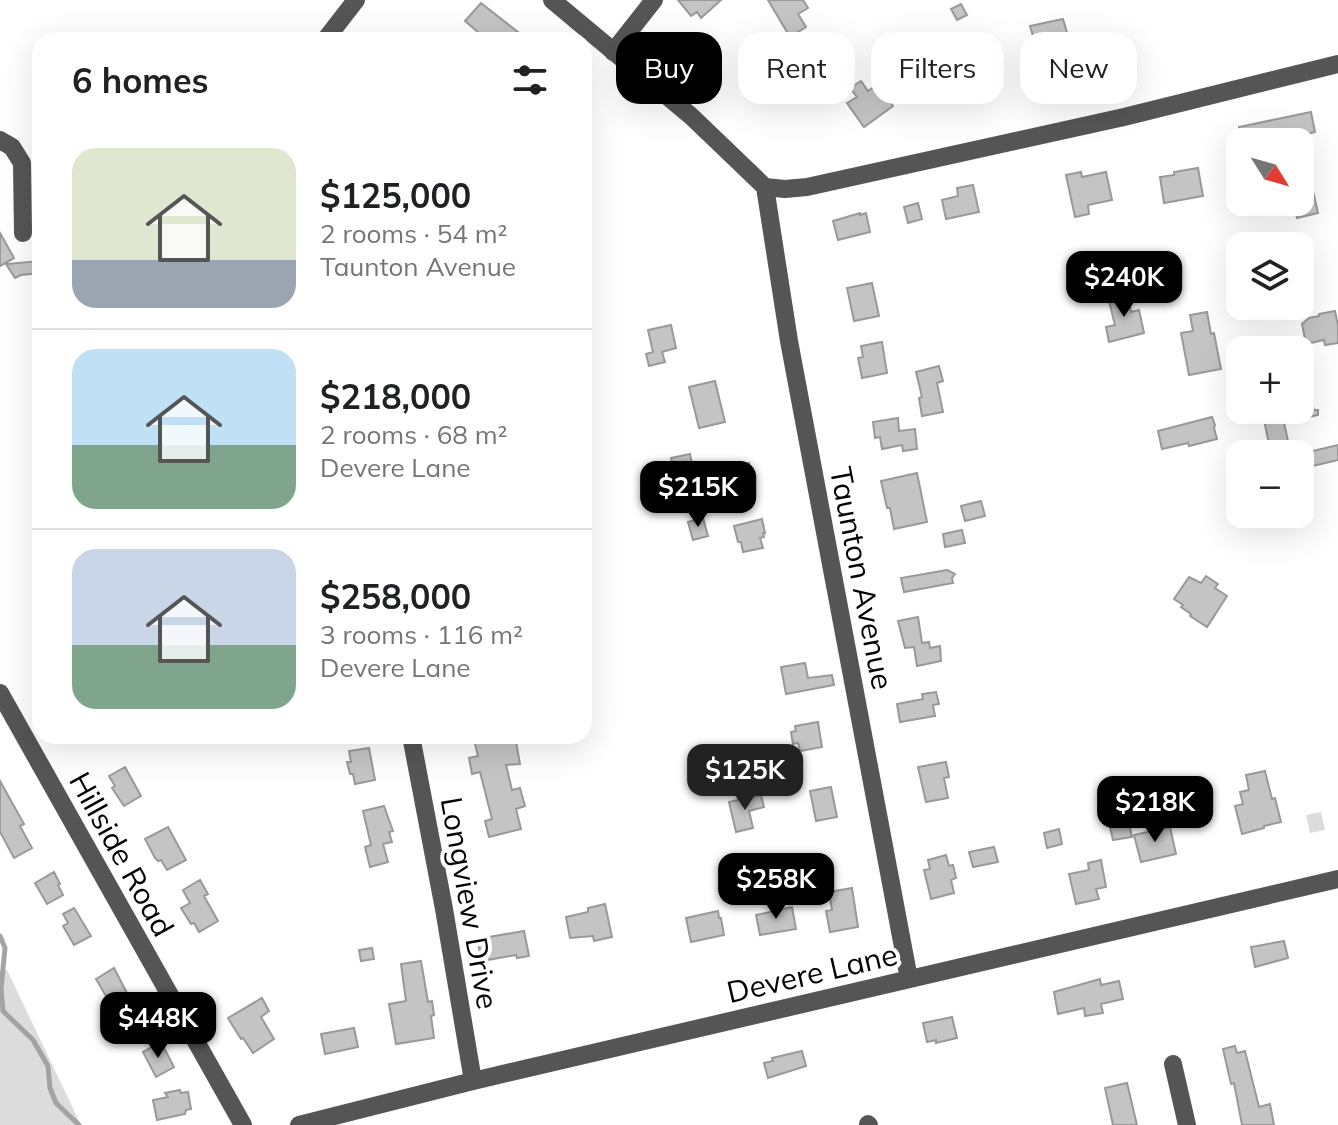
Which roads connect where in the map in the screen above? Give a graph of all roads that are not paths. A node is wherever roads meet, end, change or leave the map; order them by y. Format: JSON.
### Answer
{"nodes":[{"id":1,"x":356,"y":0,"type":"edge"},
{"id":2,"x":552,"y":0,"type":"edge"},
{"id":3,"x":654,"y":0,"type":"edge"},
{"id":4,"x":331,"y":32,"type":"edge"},
{"id":5,"x":590,"y":32,"type":"edge"},
{"id":6,"x":592,"y":34,"type":"edge"},
{"id":7,"x":613,"y":52,"type":"junction"},
{"id":8,"x":1338,"y":64,"type":"edge"},
{"id":9,"x":0,"y":140,"type":"edge"},
{"id":10,"x":765,"y":187,"type":"junction"},
{"id":11,"x":23,"y":233,"type":"dead end"},
{"id":12,"x":0,"y":693,"type":"edge"},
{"id":13,"x":413,"y":744,"type":"edge"},
{"id":14,"x":1338,"y":879,"type":"edge"},
{"id":15,"x":909,"y":979,"type":"junction"},
{"id":16,"x":1173,"y":1064,"type":"dead end"},
{"id":17,"x":473,"y":1081,"type":"junction"},
{"id":18,"x":243,"y":1125,"type":"edge"},
{"id":19,"x":299,"y":1125,"type":"edge"},
{"id":20,"x":1187,"y":1125,"type":"edge"}],
"edges":[{"from":1,"to":4,"type":"street"},
{"from":2,"to":5,"type":"street"},
{"from":3,"to":7,"type":"street"},
{"from":6,"to":7,"type":"street"},
{"from":7,"to":10,"type":"street"},
{"from":8,"to":10,"type":"street"},
{"from":9,"to":11,"type":"street"},
{"from":10,"to":15,"type":"street","name":"Taunton Avenue"},
{"from":12,"to":18,"type":"street","name":"Hillside Road"},
{"from":13,"to":17,"type":"street","name":"Longview Drive"},
{"from":14,"to":15,"type":"street","name":"Devere Lane"},
{"from":15,"to":17,"type":"street","name":"Devere Lane"},
{"from":16,"to":20,"type":"street"},
{"from":17,"to":19,"type":"street","name":"Devere Lane"}]}
